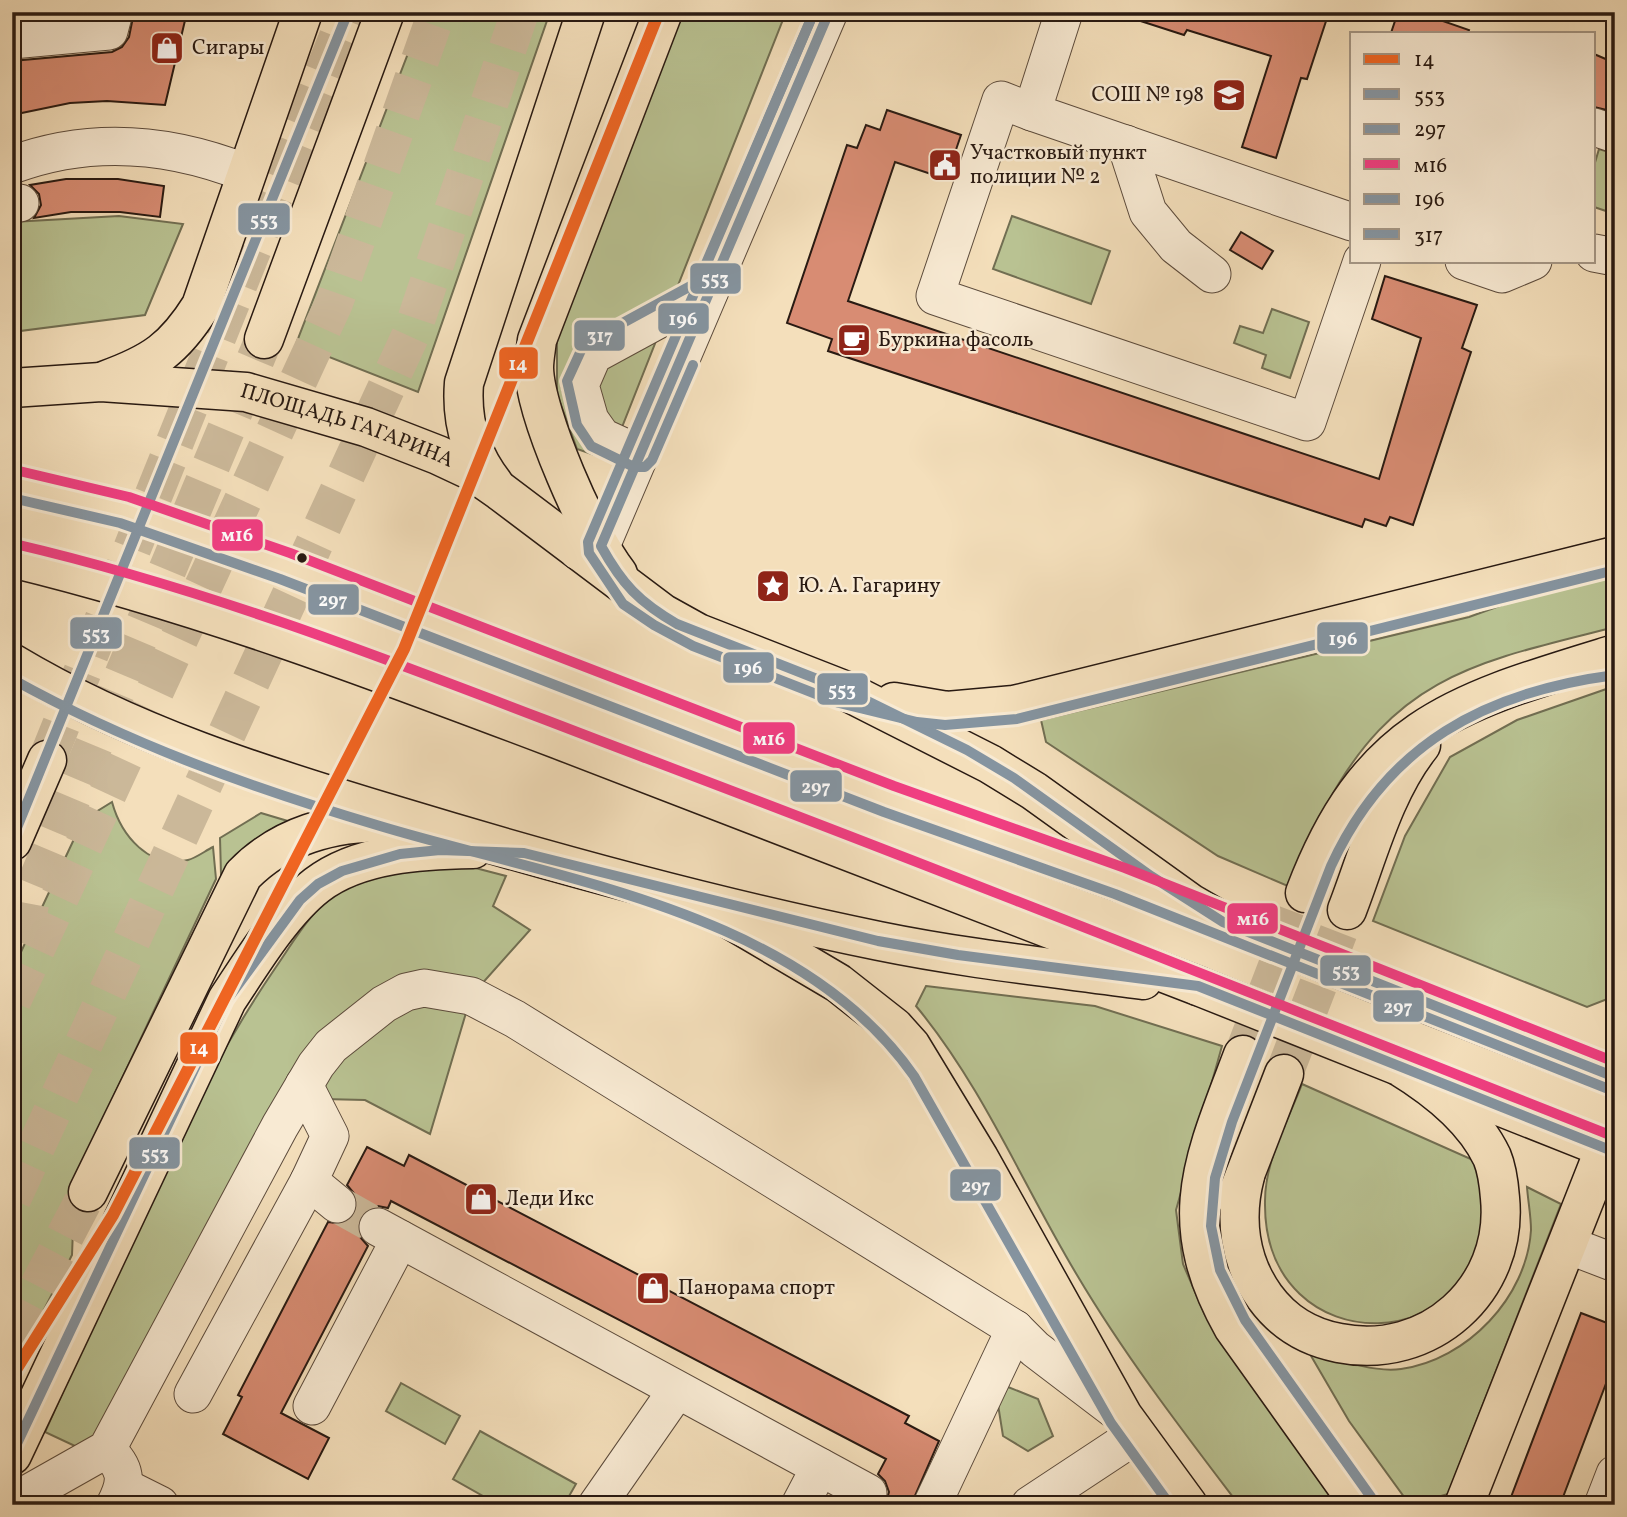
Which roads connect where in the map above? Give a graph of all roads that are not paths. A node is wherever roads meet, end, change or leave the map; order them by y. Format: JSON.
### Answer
{"nodes":[{"id":1,"x":114,"y":12,"type":"edge"},
{"id":2,"x":303,"y":12,"type":"edge"},
{"id":3,"x":385,"y":12,"type":"edge"},
{"id":4,"x":586,"y":12,"type":"edge"},
{"id":5,"x":663,"y":12,"type":"edge"},
{"id":6,"x":829,"y":12,"type":"edge"},
{"id":7,"x":1064,"y":12,"type":"edge"},
{"id":8,"x":12,"y":40,"type":"edge"},
{"id":9,"x":1032,"y":112,"type":"junction"},
{"id":10,"x":1596,"y":128,"type":"edge"},
{"id":11,"x":1615,"y":134,"type":"edge"},
{"id":12,"x":1126,"y":144,"type":"junction"},
{"id":13,"x":12,"y":165,"type":"edge"},
{"id":14,"x":246,"y":173,"type":"junction"},
{"id":15,"x":1350,"y":221,"type":"edge"},
{"id":16,"x":1596,"y":253,"type":"edge"},
{"id":17,"x":1615,"y":257,"type":"edge"},
{"id":18,"x":1362,"y":262,"type":"edge"},
{"id":19,"x":1467,"y":262,"type":"edge"},
{"id":20,"x":1531,"y":262,"type":"edge"},
{"id":21,"x":1212,"y":274,"type":"dead end"},
{"id":22,"x":709,"y":292,"type":"junction"},
{"id":23,"x":264,"y":339,"type":"tunnel mouth"},
{"id":24,"x":101,"y":382,"type":"junction"},
{"id":25,"x":12,"y":388,"type":"edge"},
{"id":26,"x":639,"y":454,"type":"junction"},
{"id":27,"x":12,"y":484,"type":"edge"},
{"id":28,"x":500,"y":491,"type":"junction"},
{"id":29,"x":589,"y":548,"type":"junction"},
{"id":30,"x":1615,"y":556,"type":"edge"},
{"id":31,"x":12,"y":558,"type":"edge"},
{"id":32,"x":1615,"y":654,"type":"edge"},
{"id":33,"x":1615,"y":661,"type":"edge"},
{"id":34,"x":12,"y":663,"type":"edge"},
{"id":35,"x":1570,"y":667,"type":"junction"},
{"id":36,"x":844,"y":690,"type":"junction"},
{"id":37,"x":1476,"y":699,"type":"junction"},
{"id":38,"x":47,"y":760,"type":"tunnel mouth"},
{"id":39,"x":440,"y":829,"type":"junction"},
{"id":40,"x":12,"y":841,"type":"edge"},
{"id":41,"x":524,"y":853,"type":"junction"},
{"id":42,"x":665,"y":890,"type":"junction"},
{"id":43,"x":1305,"y":893,"type":"tunnel mouth"},
{"id":44,"x":1347,"y":910,"type":"tunnel mouth"},
{"id":45,"x":1223,"y":922,"type":"junction"},
{"id":46,"x":1198,"y":986,"type":"junction"},
{"id":47,"x":1243,"y":1055,"type":"tunnel mouth"},
{"id":48,"x":1398,"y":1066,"type":"junction"},
{"id":49,"x":1613,"y":1072,"type":"edge"},
{"id":50,"x":1284,"y":1074,"type":"tunnel mouth"},
{"id":51,"x":303,"y":1084,"type":"junction"},
{"id":52,"x":1610,"y":1150,"type":"edge"},
{"id":53,"x":1245,"y":1176,"type":"junction"},
{"id":54,"x":309,"y":1181,"type":"junction"},
{"id":55,"x":88,"y":1192,"type":"tunnel mouth"},
{"id":56,"x":337,"y":1204,"type":"tunnel mouth"},
{"id":57,"x":1568,"y":1245,"type":"junction"},
{"id":58,"x":1615,"y":1263,"type":"edge"},
{"id":59,"x":1049,"y":1283,"type":"junction"},
{"id":60,"x":1015,"y":1329,"type":"junction"},
{"id":61,"x":677,"y":1390,"type":"junction"},
{"id":62,"x":192,"y":1394,"type":"dead end"},
{"id":63,"x":312,"y":1406,"type":"dead end"},
{"id":64,"x":1299,"y":1420,"type":"junction"},
{"id":65,"x":1130,"y":1425,"type":"junction"},
{"id":66,"x":107,"y":1449,"type":"junction"},
{"id":67,"x":12,"y":1455,"type":"edge"},
{"id":68,"x":820,"y":1467,"type":"junction"},
{"id":69,"x":1615,"y":1475,"type":"edge"},
{"id":70,"x":868,"y":1493,"type":"dead end"},
{"id":71,"x":120,"y":1496,"type":"edge"},
{"id":72,"x":18,"y":1505,"type":"edge"},
{"id":73,"x":160,"y":1505,"type":"edge"},
{"id":74,"x":597,"y":1505,"type":"edge"},
{"id":75,"x":800,"y":1505,"type":"edge"},
{"id":76,"x":932,"y":1505,"type":"edge"},
{"id":77,"x":1030,"y":1505,"type":"edge"},
{"id":78,"x":1188,"y":1505,"type":"edge"},
{"id":79,"x":1360,"y":1505,"type":"edge"},
{"id":80,"x":1464,"y":1505,"type":"edge"},
{"id":81,"x":1604,"y":1505,"type":"edge"}],
"edges":[{"from":1,"to":8,"type":"street"},
{"from":2,"to":14,"type":"main road"},
{"from":3,"to":23,"type":"main road"},
{"from":4,"to":28,"type":"main road"},
{"from":5,"to":29,"type":"main road"},
{"from":6,"to":22,"type":"street"},
{"from":7,"to":9,"type":"street"},
{"from":9,"to":12,"type":"street"},
{"from":9,"to":18,"type":"street"},
{"from":10,"to":11,"type":"street"},
{"from":12,"to":15,"type":"street"},
{"from":12,"to":21,"type":"street"},
{"from":13,"to":14,"type":"street"},
{"from":14,"to":24,"type":"main road"},
{"from":16,"to":17,"type":"street"},
{"from":19,"to":20,"type":"street"},
{"from":22,"to":26,"type":"street"},
{"from":22,"to":26,"type":"street"},
{"from":24,"to":25,"type":"main road","name":"ПЛОЩАДЬ ГАГАРИНА"},
{"from":24,"to":28,"type":"main road","name":"ПЛОЩАДЬ ГАГАРИНА"},
{"from":26,"to":29,"type":"street"},
{"from":27,"to":45,"type":"main road"},
{"from":28,"to":29,"type":"main road","name":"ПЛОЩАДЬ ГАГАРИНА"},
{"from":29,"to":36,"type":"main road"},
{"from":30,"to":36,"type":"main road"},
{"from":31,"to":46,"type":"main road"},
{"from":32,"to":35,"type":"main road"},
{"from":33,"to":35,"type":"main road"},
{"from":34,"to":39,"type":"main road"},
{"from":35,"to":37,"type":"main road"},
{"from":36,"to":45,"type":"main road"},
{"from":37,"to":43,"type":"main road"},
{"from":37,"to":44,"type":"main road"},
{"from":38,"to":40,"type":"main road"},
{"from":39,"to":41,"type":"main road"},
{"from":39,"to":55,"type":"main road"},
{"from":41,"to":42,"type":"main road"},
{"from":41,"to":67,"type":"main road"},
{"from":42,"to":46,"type":"main road"},
{"from":42,"to":59,"type":"main road"},
{"from":45,"to":49,"type":"main road","bridge":true},
{"from":46,"to":48,"type":"main road","bridge":true},
{"from":47,"to":64,"type":"main road"},
{"from":48,"to":52,"type":"main road"},
{"from":48,"to":53,"type":"main road"},
{"from":50,"to":53,"type":"main road"},
{"from":51,"to":54,"type":"street"},
{"from":51,"to":60,"type":"street"},
{"from":51,"to":66,"type":"street"},
{"from":52,"to":57,"type":"main road"},
{"from":53,"to":64,"type":"main road"},
{"from":54,"to":56,"type":"street"},
{"from":54,"to":62,"type":"street"},
{"from":57,"to":58,"type":"street"},
{"from":57,"to":80,"type":"main road"},
{"from":59,"to":60,"type":"street"},
{"from":59,"to":65,"type":"main road"},
{"from":60,"to":65,"type":"street"},
{"from":60,"to":76,"type":"street"},
{"from":61,"to":63,"type":"street"},
{"from":61,"to":68,"type":"street"},
{"from":61,"to":74,"type":"street"},
{"from":64,"to":79,"type":"main road"},
{"from":65,"to":77,"type":"street"},
{"from":65,"to":78,"type":"main road"},
{"from":66,"to":71,"type":"street"},
{"from":66,"to":72,"type":"street"},
{"from":68,"to":70,"type":"street"},
{"from":68,"to":75,"type":"street"},
{"from":69,"to":81,"type":"street"},
{"from":71,"to":73,"type":"street"}]}
